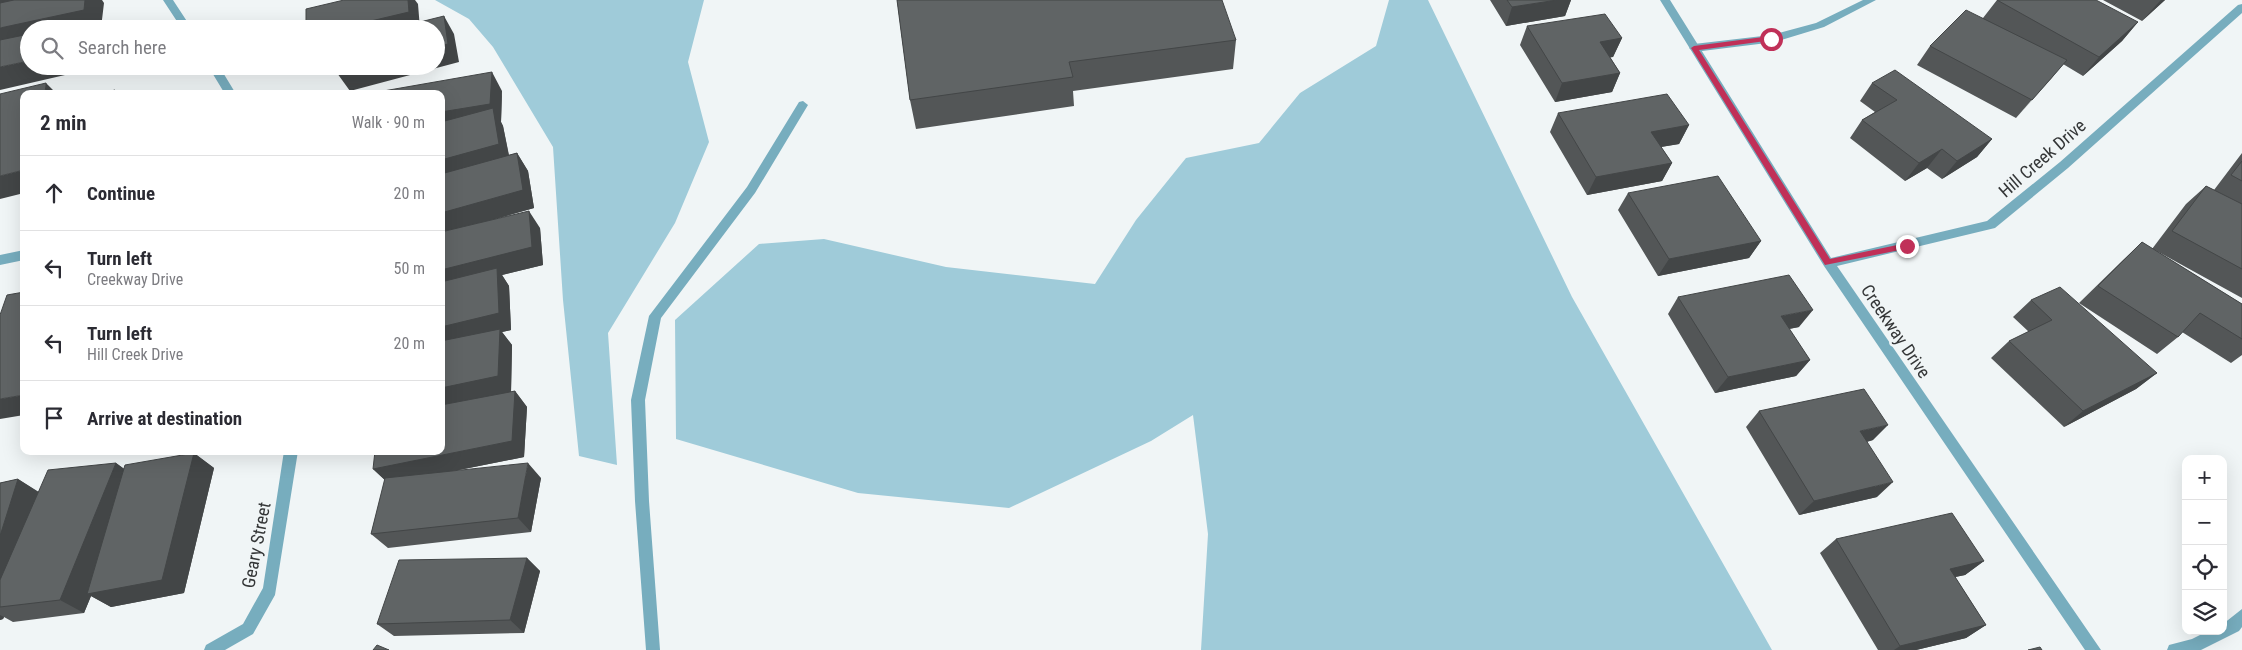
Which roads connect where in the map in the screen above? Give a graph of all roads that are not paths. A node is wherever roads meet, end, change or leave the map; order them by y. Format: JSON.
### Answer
{"nodes":[{"id":1,"x":168,"y":0,"type":"edge"},
{"id":2,"x":1665,"y":0,"type":"edge"},
{"id":3,"x":1872,"y":0,"type":"edge"},
{"id":4,"x":2242,"y":7,"type":"edge"},
{"id":5,"x":182,"y":20,"type":"edge"},
{"id":6,"x":1694,"y":48,"type":"junction"},
{"id":7,"x":218,"y":75,"type":"edge"},
{"id":8,"x":228,"y":90,"type":"edge"},
{"id":9,"x":803,"y":105,"type":"dead end"},
{"id":10,"x":20,"y":256,"type":"edge"},
{"id":11,"x":0,"y":260,"type":"edge"},
{"id":12,"x":1828,"y":263,"type":"junction"},
{"id":13,"x":290,"y":455,"type":"edge"},
{"id":14,"x":2242,"y":616,"type":"edge"},
{"id":15,"x":2227,"y":629,"type":"edge"},
{"id":16,"x":2215,"y":635,"type":"edge"},
{"id":17,"x":211,"y":650,"type":"edge"},
{"id":18,"x":653,"y":650,"type":"edge"},
{"id":19,"x":2094,"y":650,"type":"edge"},
{"id":20,"x":2174,"y":650,"type":"edge"}],
"edges":[{"from":1,"to":5,"type":"street"},
{"from":2,"to":6,"type":"street","name":"Creekway Drive"},
{"from":3,"to":6,"type":"street"},
{"from":4,"to":12,"type":"street","name":"Hill Creek Drive"},
{"from":6,"to":12,"type":"street","name":"Creekway Drive"},
{"from":7,"to":8,"type":"street"},
{"from":9,"to":18,"type":"street"},
{"from":10,"to":11,"type":"street"},
{"from":12,"to":19,"type":"street","name":"Creekway Drive"},
{"from":13,"to":17,"type":"street","name":"Geary Street"},
{"from":14,"to":15,"type":"street"},
{"from":16,"to":20,"type":"street"}]}
